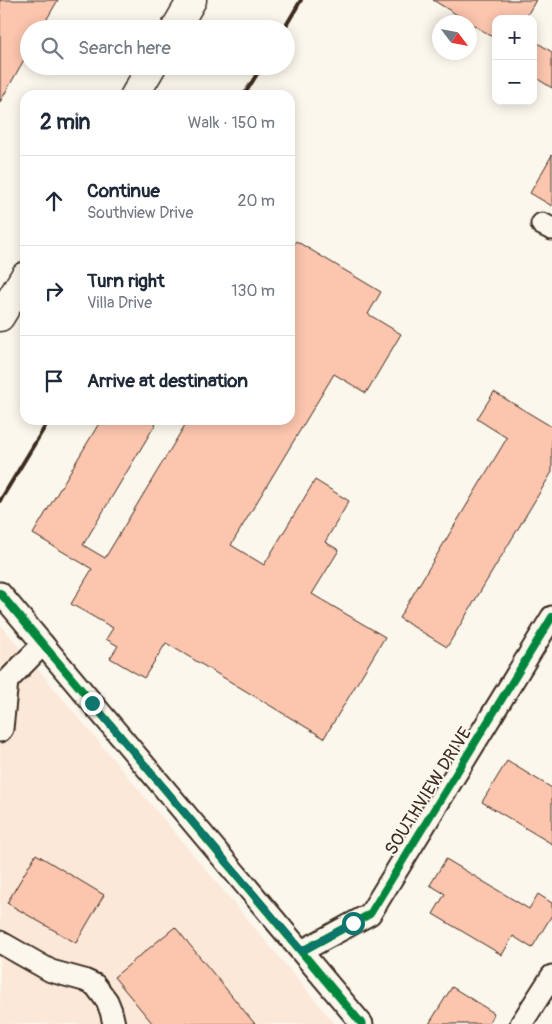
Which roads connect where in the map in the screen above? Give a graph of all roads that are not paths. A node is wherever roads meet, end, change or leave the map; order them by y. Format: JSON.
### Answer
{"nodes":[{"id":1,"x":192,"y":0,"type":"edge"},
{"id":2,"x":180,"y":20,"type":"edge"},
{"id":3,"x":147,"y":75,"type":"edge"},
{"id":4,"x":138,"y":90,"type":"edge"},
{"id":5,"x":0,"y":593,"type":"edge"},
{"id":6,"x":552,"y":617,"type":"edge"},
{"id":7,"x":42,"y":644,"type":"junction"},
{"id":8,"x":3,"y":682,"type":"edge"},
{"id":9,"x":0,"y":731,"type":"edge"},
{"id":10,"x":0,"y":942,"type":"edge"},
{"id":11,"x":302,"y":951,"type":"junction"},
{"id":12,"x":552,"y":976,"type":"edge"},
{"id":13,"x":352,"y":1020,"type":"edge"},
{"id":14,"x":114,"y":1024,"type":"edge"},
{"id":15,"x":521,"y":1024,"type":"edge"}],
"edges":[{"from":1,"to":2,"type":"main road"},
{"from":3,"to":4,"type":"main road"},
{"from":5,"to":7,"type":"street"},
{"from":6,"to":11,"type":"street","name":"SOUTHVIEW DRIVE"},
{"from":7,"to":8,"type":"street"},
{"from":7,"to":11,"type":"street"},
{"from":8,"to":9,"type":"street"},
{"from":10,"to":14,"type":"street"},
{"from":11,"to":13,"type":"street"},
{"from":12,"to":15,"type":"street"}]}
